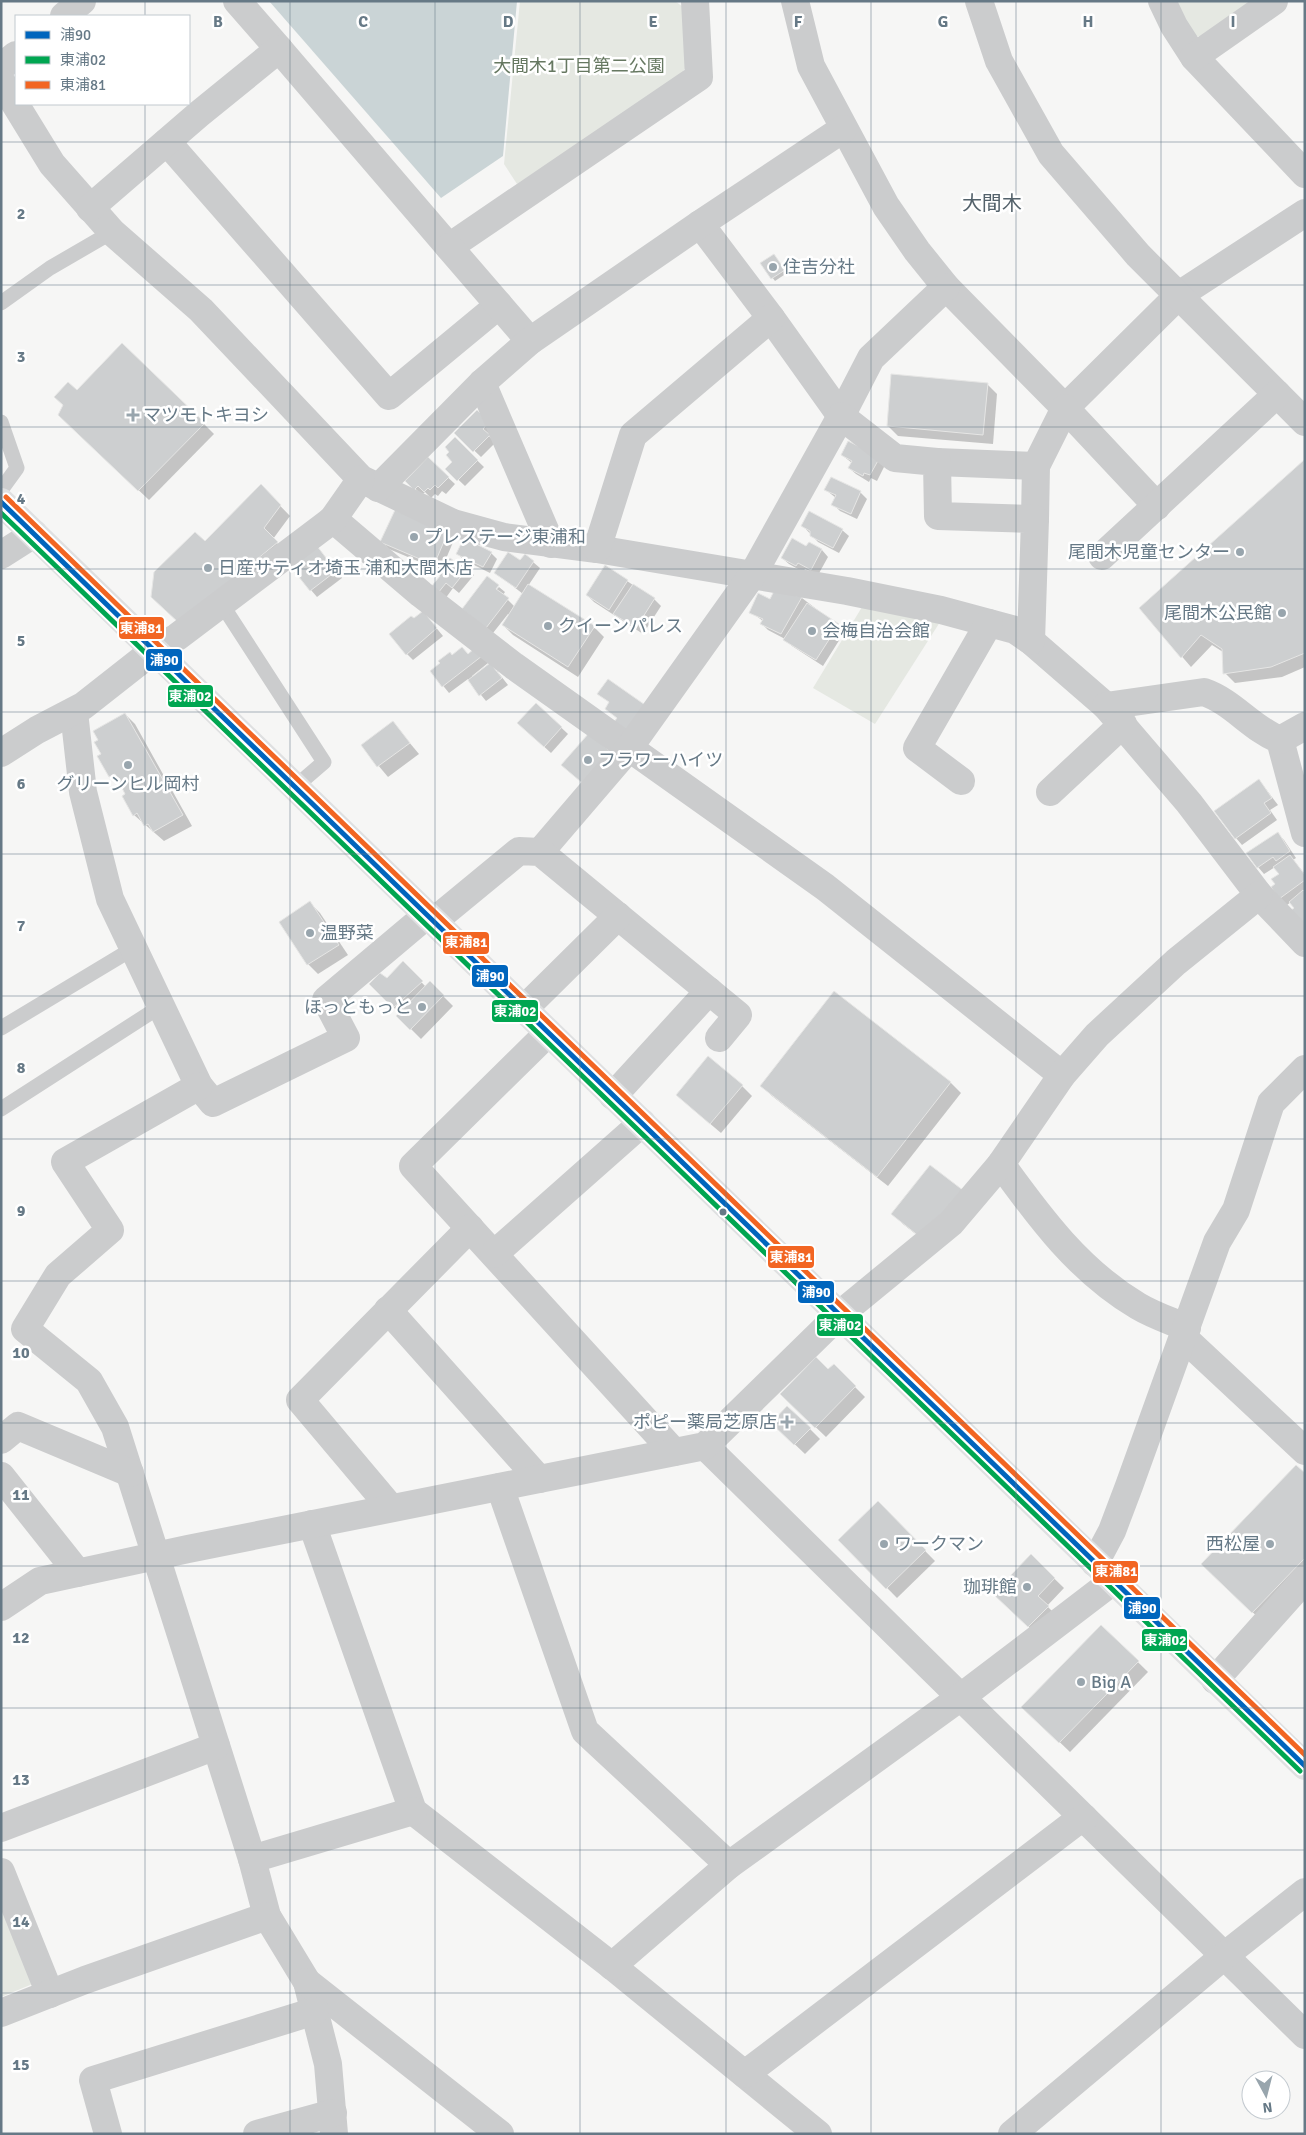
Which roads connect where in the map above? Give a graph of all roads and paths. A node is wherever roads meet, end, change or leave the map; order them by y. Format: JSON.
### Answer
{"nodes":[{"id":1,"x":82,"y":1,"type":"edge"},
{"id":2,"x":238,"y":1,"type":"edge"},
{"id":3,"x":695,"y":1,"type":"edge"},
{"id":4,"x":794,"y":1,"type":"edge"},
{"id":5,"x":979,"y":1,"type":"edge"},
{"id":6,"x":1162,"y":1,"type":"edge"},
{"id":7,"x":1274,"y":1,"type":"edge"},
{"id":8,"x":65,"y":15,"type":"edge"},
{"id":9,"x":279,"y":50,"type":"junction"},
{"id":10,"x":15,"y":57,"type":"edge"},
{"id":11,"x":1194,"y":57,"type":"junction"},
{"id":12,"x":1,"y":68,"type":"edge"},
{"id":13,"x":1,"y":81,"type":"edge"},
{"id":14,"x":15,"y":104,"type":"edge"},
{"id":15,"x":16,"y":105,"type":"edge"},
{"id":16,"x":843,"y":129,"type":"junction"},
{"id":17,"x":167,"y":142,"type":"junction"},
{"id":18,"x":1305,"y":174,"type":"edge"},
{"id":19,"x":90,"y":208,"type":"junction"},
{"id":20,"x":1305,"y":213,"type":"edge"},
{"id":21,"x":700,"y":224,"type":"junction"},
{"id":22,"x":112,"y":232,"type":"junction"},
{"id":23,"x":449,"y":247,"type":"junction"},
{"id":24,"x":946,"y":287,"type":"junction"},
{"id":25,"x":1179,"y":295,"type":"junction"},
{"id":26,"x":1,"y":303,"type":"edge"},
{"id":27,"x":499,"y":305,"type":"junction"},
{"id":28,"x":771,"y":318,"type":"junction"},
{"id":29,"x":530,"y":341,"type":"junction"},
{"id":30,"x":482,"y":383,"type":"junction"},
{"id":31,"x":1277,"y":394,"type":"junction"},
{"id":32,"x":1065,"y":408,"type":"junction"},
{"id":33,"x":841,"y":416,"type":"junction"},
{"id":34,"x":1,"y":422,"type":"edge"},
{"id":35,"x":1305,"y":422,"type":"edge"},
{"id":36,"x":937,"y":462,"type":"junction"},
{"id":37,"x":1036,"y":466,"type":"junction"},
{"id":38,"x":369,"y":483,"type":"junction"},
{"id":39,"x":1,"y":490,"type":"edge"},
{"id":40,"x":1,"y":502,"type":"edge"},
{"id":41,"x":1157,"y":506,"type":"junction"},
{"id":42,"x":333,"y":519,"type":"junction"},
{"id":43,"x":1035,"y":519,"type":"junction"},
{"id":44,"x":34,"y":534,"type":"junction"},
{"id":45,"x":550,"y":544,"type":"junction"},
{"id":46,"x":597,"y":549,"type":"junction"},
{"id":47,"x":1,"y":555,"type":"edge"},
{"id":48,"x":1102,"y":556,"type":"dead end"},
{"id":49,"x":753,"y":574,"type":"junction"},
{"id":50,"x":221,"y":603,"type":"junction"},
{"id":51,"x":989,"y":623,"type":"junction"},
{"id":52,"x":1031,"y":641,"type":"junction"},
{"id":53,"x":153,"y":651,"type":"junction"},
{"id":54,"x":74,"y":712,"type":"junction"},
{"id":55,"x":1114,"y":715,"type":"junction"},
{"id":56,"x":1305,"y":726,"type":"edge"},
{"id":57,"x":1280,"y":740,"type":"junction"},
{"id":58,"x":630,"y":748,"type":"junction"},
{"id":59,"x":1,"y":753,"type":"edge"},
{"id":60,"x":961,"y":781,"type":"dead end"},
{"id":61,"x":295,"y":787,"type":"junction"},
{"id":62,"x":1050,"y":792,"type":"dead end"},
{"id":63,"x":1305,"y":833,"type":"edge"},
{"id":64,"x":540,"y":852,"type":"junction"},
{"id":65,"x":1259,"y":895,"type":"junction"},
{"id":66,"x":618,"y":916,"type":"junction"},
{"id":67,"x":430,"y":918,"type":"junction"},
{"id":68,"x":1305,"y":943,"type":"edge"},
{"id":69,"x":134,"y":948,"type":"junction"},
{"id":70,"x":709,"y":991,"type":"junction"},
{"id":71,"x":161,"y":1006,"type":"junction"},
{"id":72,"x":524,"y":1009,"type":"junction"},
{"id":73,"x":1,"y":1028,"type":"edge"},
{"id":74,"x":548,"y":1033,"type":"junction"},
{"id":75,"x":719,"y":1038,"type":"dead end"},
{"id":76,"x":1305,"y":1069,"type":"edge"},
{"id":77,"x":1062,"y":1076,"type":"junction"},
{"id":78,"x":199,"y":1086,"type":"junction"},
{"id":79,"x":613,"y":1096,"type":"junction"},
{"id":80,"x":1,"y":1110,"type":"edge"},
{"id":81,"x":642,"y":1123,"type":"junction"},
{"id":82,"x":1001,"y":1164,"type":"junction"},
{"id":83,"x":470,"y":1228,"type":"junction"},
{"id":84,"x":494,"y":1254,"type":"junction"},
{"id":85,"x":388,"y":1310,"type":"junction"},
{"id":86,"x":839,"y":1315,"type":"junction"},
{"id":87,"x":1186,"y":1333,"type":"junction"},
{"id":88,"x":1,"y":1440,"type":"edge"},
{"id":89,"x":705,"y":1446,"type":"junction"},
{"id":90,"x":1305,"y":1451,"type":"edge"},
{"id":91,"x":674,"y":1452,"type":"junction"},
{"id":92,"x":130,"y":1473,"type":"junction"},
{"id":93,"x":1,"y":1476,"type":"edge"},
{"id":94,"x":539,"y":1479,"type":"junction"},
{"id":95,"x":500,"y":1487,"type":"junction"},
{"id":96,"x":391,"y":1508,"type":"junction"},
{"id":97,"x":312,"y":1524,"type":"junction"},
{"id":98,"x":155,"y":1556,"type":"junction"},
{"id":99,"x":1104,"y":1572,"type":"junction"},
{"id":100,"x":78,"y":1573,"type":"junction"},
{"id":101,"x":1305,"y":1578,"type":"edge"},
{"id":102,"x":1,"y":1607,"type":"edge"},
{"id":103,"x":1215,"y":1680,"type":"junction"},
{"id":104,"x":961,"y":1697,"type":"junction"},
{"id":105,"x":216,"y":1746,"type":"junction"},
{"id":106,"x":1305,"y":1766,"type":"edge"},
{"id":107,"x":413,"y":1811,"type":"junction"},
{"id":108,"x":1084,"y":1818,"type":"junction"},
{"id":109,"x":1,"y":1828,"type":"edge"},
{"id":110,"x":252,"y":1859,"type":"junction"},
{"id":111,"x":729,"y":1865,"type":"junction"},
{"id":112,"x":1,"y":1872,"type":"edge"},
{"id":113,"x":1305,"y":1892,"type":"edge"},
{"id":114,"x":267,"y":1916,"type":"junction"},
{"id":115,"x":1224,"y":1956,"type":"junction"},
{"id":116,"x":612,"y":1966,"type":"junction"},
{"id":117,"x":307,"y":1982,"type":"junction"},
{"id":118,"x":50,"y":1994,"type":"junction"},
{"id":119,"x":314,"y":2011,"type":"junction"},
{"id":120,"x":1,"y":2013,"type":"edge"},
{"id":121,"x":1305,"y":2035,"type":"edge"},
{"id":122,"x":745,"y":2074,"type":"junction"},
{"id":123,"x":334,"y":2124,"type":"edge"},
{"id":124,"x":108,"y":2134,"type":"edge"},
{"id":125,"x":257,"y":2134,"type":"edge"},
{"id":126,"x":500,"y":2134,"type":"edge"},
{"id":127,"x":818,"y":2134,"type":"edge"},
{"id":128,"x":1012,"y":2134,"type":"edge"}],
"edges":[{"from":1,"to":8,"type":"street"},
{"from":2,"to":9,"type":"street"},
{"from":3,"to":23,"type":"street"},
{"from":4,"to":16,"type":"street"},
{"from":5,"to":25,"type":"street"},
{"from":6,"to":11,"type":"street"},
{"from":7,"to":11,"type":"street"},
{"from":9,"to":17,"type":"street"},
{"from":9,"to":23,"type":"street"},
{"from":10,"to":12,"type":"street"},
{"from":11,"to":18,"type":"street"},
{"from":13,"to":14,"type":"street"},
{"from":15,"to":19,"type":"street"},
{"from":16,"to":21,"type":"street"},
{"from":16,"to":24,"type":"street"},
{"from":17,"to":19,"type":"street"},
{"from":17,"to":27,"type":"street"},
{"from":19,"to":22,"type":"street"},
{"from":20,"to":25,"type":"street"},
{"from":21,"to":28,"type":"street"},
{"from":21,"to":29,"type":"street"},
{"from":22,"to":26,"type":"lane"},
{"from":22,"to":38,"type":"street"},
{"from":23,"to":27,"type":"street"},
{"from":24,"to":32,"type":"street"},
{"from":24,"to":33,"type":"street"},
{"from":25,"to":31,"type":"street"},
{"from":25,"to":32,"type":"street"},
{"from":27,"to":29,"type":"street"},
{"from":28,"to":33,"type":"street"},
{"from":28,"to":46,"type":"street"},
{"from":29,"to":30,"type":"street"},
{"from":30,"to":38,"type":"street"},
{"from":30,"to":45,"type":"street"},
{"from":31,"to":35,"type":"street"},
{"from":31,"to":41,"type":"street"},
{"from":32,"to":37,"type":"street"},
{"from":32,"to":41,"type":"street"},
{"from":33,"to":36,"type":"street"},
{"from":33,"to":49,"type":"street"},
{"from":34,"to":39,"type":"lane"},
{"from":36,"to":37,"type":"street"},
{"from":36,"to":43,"type":"street"},
{"from":37,"to":43,"type":"street"},
{"from":38,"to":42,"type":"street"},
{"from":38,"to":45,"type":"street"},
{"from":40,"to":44,"type":"street"},
{"from":41,"to":48,"type":"street"},
{"from":42,"to":50,"type":"street"},
{"from":42,"to":58,"type":"street"},
{"from":43,"to":52,"type":"street"},
{"from":44,"to":47,"type":"street"},
{"from":44,"to":53,"type":"street"},
{"from":45,"to":46,"type":"street"},
{"from":46,"to":49,"type":"street"},
{"from":49,"to":51,"type":"street"},
{"from":49,"to":58,"type":"street"},
{"from":50,"to":53,"type":"street"},
{"from":50,"to":61,"type":"lane"},
{"from":51,"to":52,"type":"street"},
{"from":51,"to":60,"type":"street"},
{"from":52,"to":55,"type":"street"},
{"from":53,"to":54,"type":"street"},
{"from":53,"to":61,"type":"street"},
{"from":54,"to":59,"type":"street"},
{"from":54,"to":69,"type":"street"},
{"from":55,"to":57,"type":"street"},
{"from":55,"to":62,"type":"street"},
{"from":55,"to":65,"type":"street"},
{"from":56,"to":57,"type":"street"},
{"from":57,"to":63,"type":"street"},
{"from":58,"to":64,"type":"street"},
{"from":58,"to":77,"type":"street"},
{"from":61,"to":67,"type":"street"},
{"from":64,"to":66,"type":"street"},
{"from":64,"to":67,"type":"street"},
{"from":65,"to":68,"type":"street"},
{"from":65,"to":77,"type":"street"},
{"from":66,"to":70,"type":"street"},
{"from":66,"to":72,"type":"street"},
{"from":67,"to":72,"type":"street"},
{"from":67,"to":78,"type":"street"},
{"from":69,"to":71,"type":"street"},
{"from":69,"to":73,"type":"lane"},
{"from":70,"to":75,"type":"street"},
{"from":70,"to":79,"type":"street"},
{"from":71,"to":78,"type":"street"},
{"from":71,"to":80,"type":"lane"},
{"from":72,"to":74,"type":"street"},
{"from":74,"to":79,"type":"street"},
{"from":74,"to":83,"type":"street"},
{"from":76,"to":87,"type":"street"},
{"from":77,"to":82,"type":"street"},
{"from":78,"to":92,"type":"street"},
{"from":79,"to":81,"type":"street"},
{"from":81,"to":84,"type":"street"},
{"from":81,"to":86,"type":"street"},
{"from":82,"to":86,"type":"street"},
{"from":82,"to":87,"type":"street"},
{"from":83,"to":84,"type":"street"},
{"from":83,"to":85,"type":"street"},
{"from":84,"to":91,"type":"street"},
{"from":85,"to":94,"type":"street"},
{"from":85,"to":96,"type":"street"},
{"from":86,"to":89,"type":"street"},
{"from":86,"to":99,"type":"street"},
{"from":87,"to":90,"type":"street"},
{"from":87,"to":99,"type":"street"},
{"from":88,"to":92,"type":"street"},
{"from":89,"to":91,"type":"street"},
{"from":89,"to":104,"type":"street"},
{"from":91,"to":94,"type":"street"},
{"from":92,"to":98,"type":"street"},
{"from":93,"to":100,"type":"street"},
{"from":94,"to":95,"type":"street"},
{"from":95,"to":96,"type":"street"},
{"from":95,"to":111,"type":"street"},
{"from":96,"to":97,"type":"street"},
{"from":97,"to":98,"type":"street"},
{"from":97,"to":107,"type":"street"},
{"from":98,"to":100,"type":"street"},
{"from":98,"to":105,"type":"street"},
{"from":99,"to":103,"type":"street"},
{"from":99,"to":104,"type":"street"},
{"from":100,"to":102,"type":"street"},
{"from":101,"to":103,"type":"street"},
{"from":103,"to":106,"type":"street"},
{"from":104,"to":108,"type":"street"},
{"from":104,"to":111,"type":"street"},
{"from":105,"to":109,"type":"street"},
{"from":105,"to":110,"type":"street"},
{"from":107,"to":110,"type":"street"},
{"from":107,"to":116,"type":"street"},
{"from":108,"to":115,"type":"street"},
{"from":108,"to":122,"type":"street"},
{"from":110,"to":114,"type":"street"},
{"from":111,"to":116,"type":"street"},
{"from":112,"to":118,"type":"street"},
{"from":113,"to":115,"type":"street"},
{"from":114,"to":117,"type":"street"},
{"from":114,"to":118,"type":"street"},
{"from":115,"to":121,"type":"street"},
{"from":115,"to":128,"type":"street"},
{"from":116,"to":122,"type":"street"},
{"from":117,"to":119,"type":"street"},
{"from":117,"to":126,"type":"street"},
{"from":118,"to":120,"type":"street"},
{"from":119,"to":123,"type":"street"},
{"from":119,"to":124,"type":"street"},
{"from":122,"to":127,"type":"street"},
{"from":123,"to":125,"type":"street"}]}
